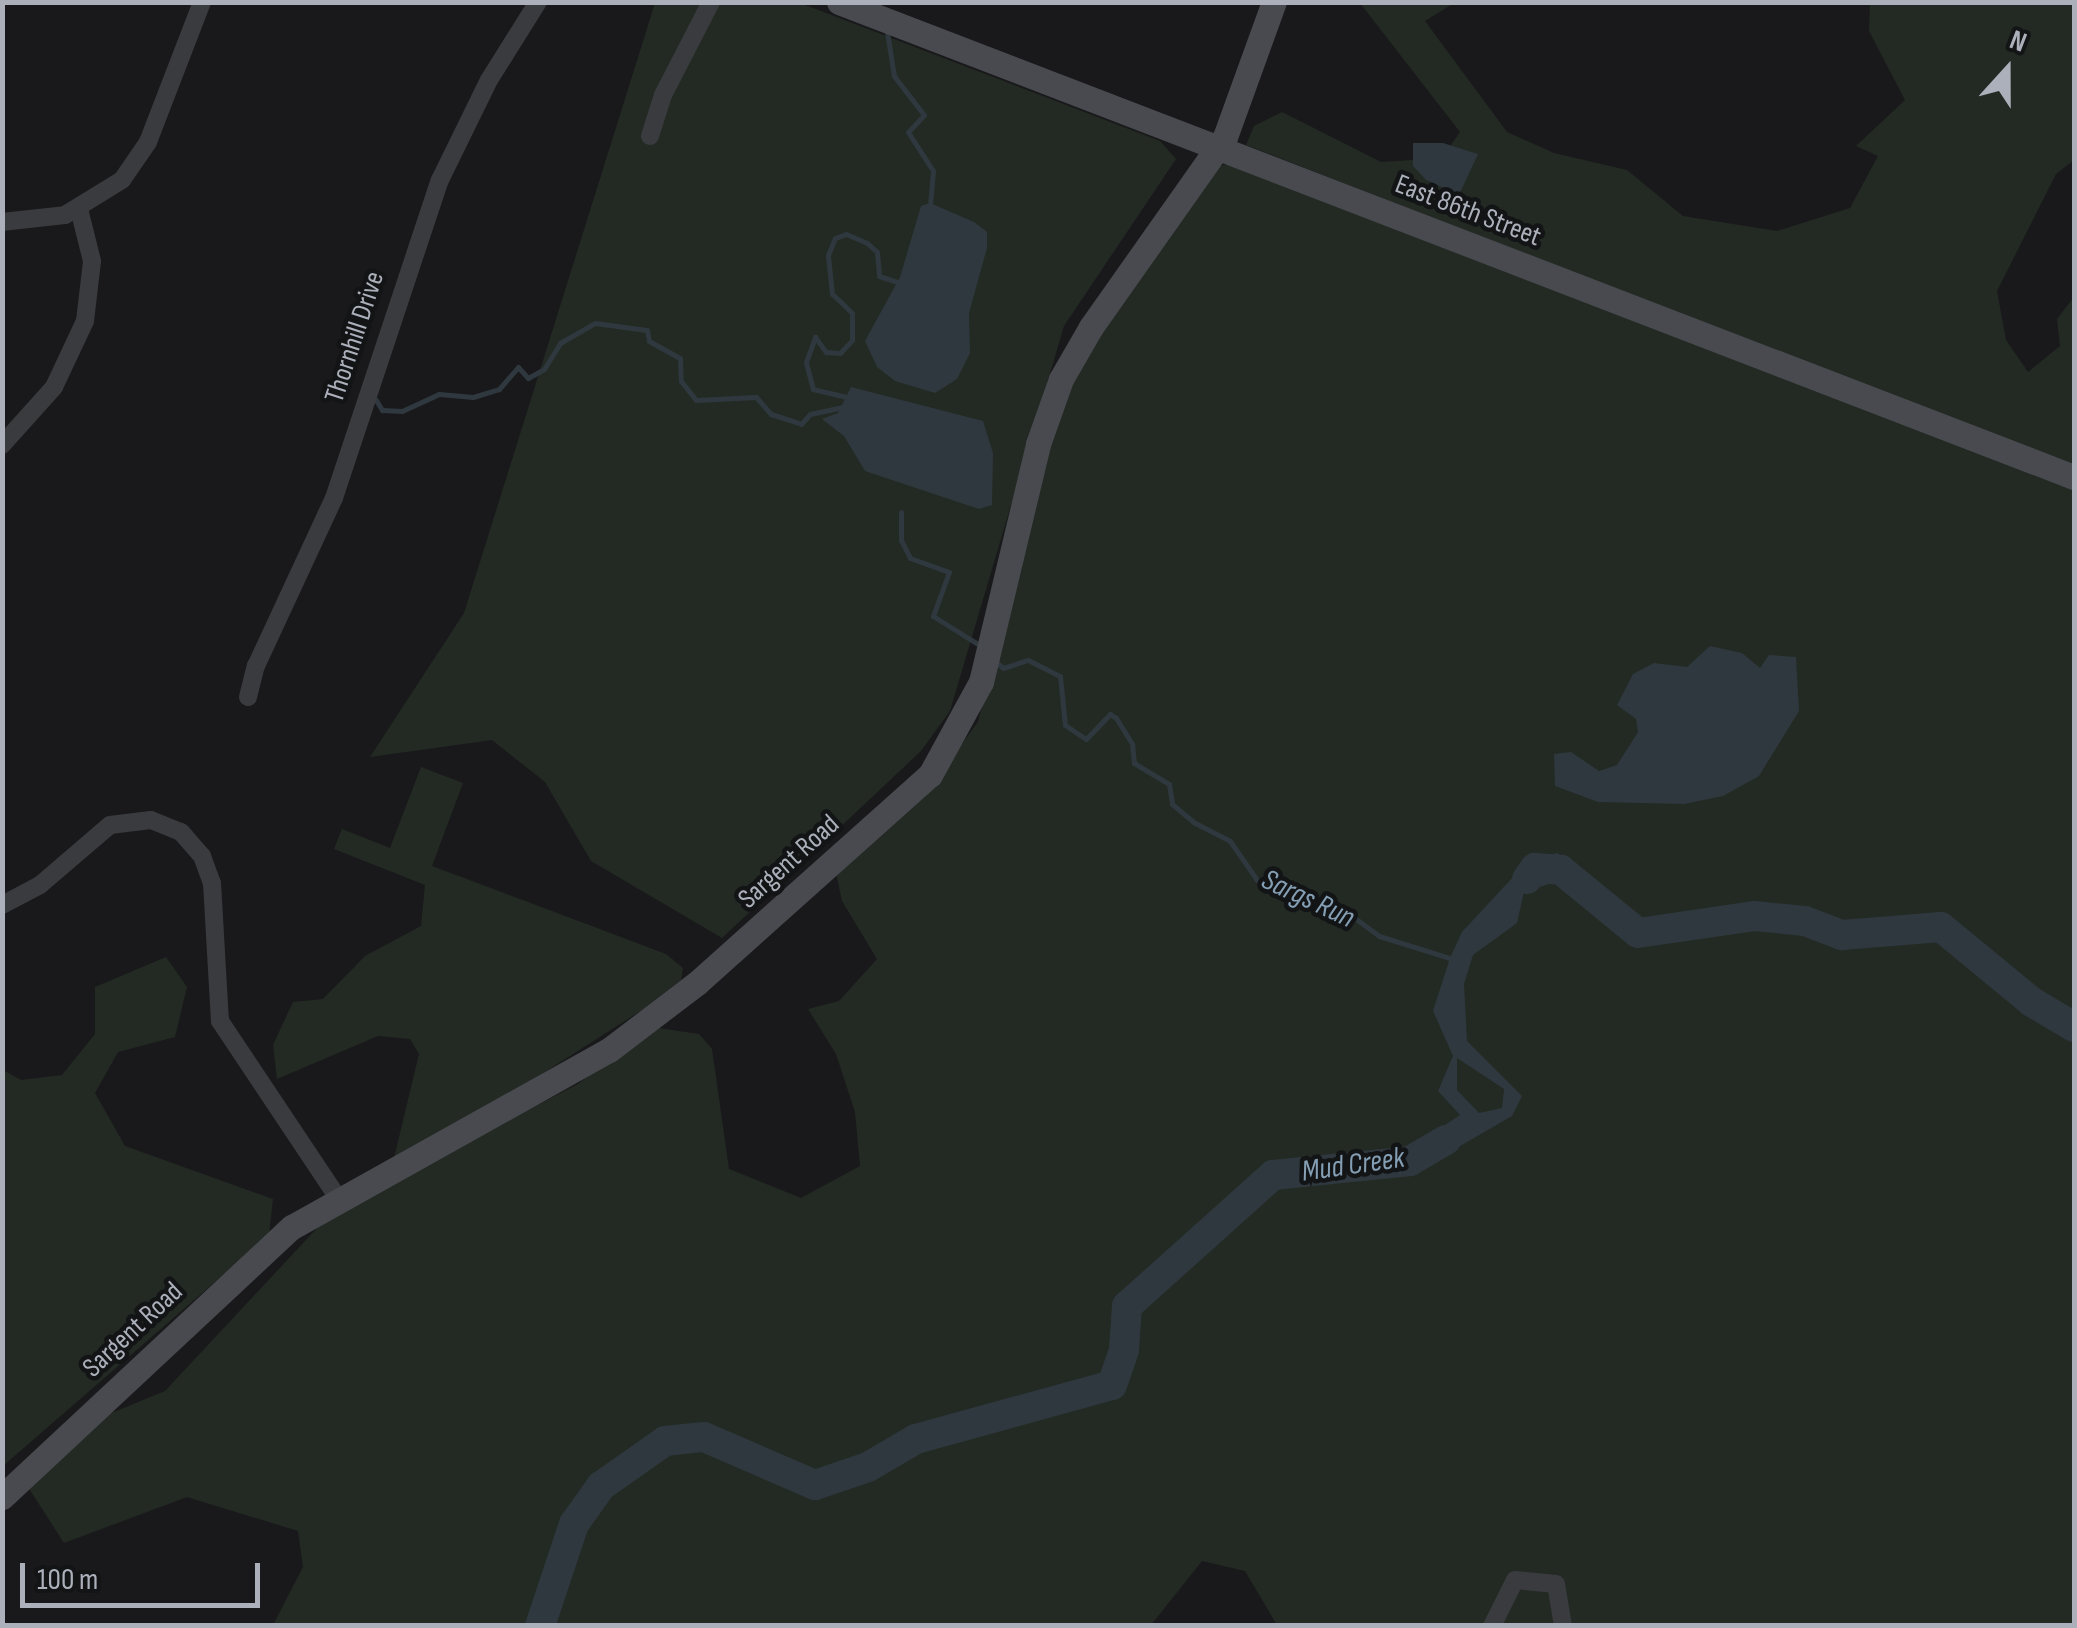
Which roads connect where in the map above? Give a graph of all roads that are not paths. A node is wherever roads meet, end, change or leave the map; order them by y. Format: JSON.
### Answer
{"nodes":[{"id":1,"x":202,"y":2,"type":"edge"},
{"id":2,"x":538,"y":2,"type":"edge"},
{"id":3,"x":711,"y":2,"type":"edge"},
{"id":4,"x":839,"y":2,"type":"edge"},
{"id":5,"x":1274,"y":2,"type":"edge"},
{"id":6,"x":650,"y":136,"type":"dead end"},
{"id":7,"x":1215,"y":147,"type":"junction"},
{"id":8,"x":79,"y":210,"type":"junction"},
{"id":9,"x":2,"y":222,"type":"edge"},
{"id":10,"x":2,"y":445,"type":"edge"},
{"id":11,"x":2074,"y":478,"type":"edge"},
{"id":12,"x":248,"y":697,"type":"dead end"},
{"id":13,"x":2,"y":905,"type":"edge"},
{"id":14,"x":338,"y":1198,"type":"junction"},
{"id":15,"x":2,"y":1497,"type":"edge"},
{"id":16,"x":1492,"y":1626,"type":"edge"},
{"id":17,"x":1562,"y":1626,"type":"edge"}],
"edges":[{"from":1,"to":8,"type":"street"},
{"from":2,"to":12,"type":"street","name":"Thornhill Drive"},
{"from":3,"to":6,"type":"street"},
{"from":4,"to":7,"type":"street","name":"East 86th Street"},
{"from":5,"to":7,"type":"street","name":"Sargent Road"},
{"from":7,"to":11,"type":"street","name":"East 86th Street"},
{"from":7,"to":14,"type":"street","name":"Sargent Road"},
{"from":8,"to":9,"type":"street"},
{"from":8,"to":10,"type":"street"},
{"from":13,"to":14,"type":"street"},
{"from":14,"to":15,"type":"street","name":"Sargent Road"},
{"from":16,"to":17,"type":"street"}]}
